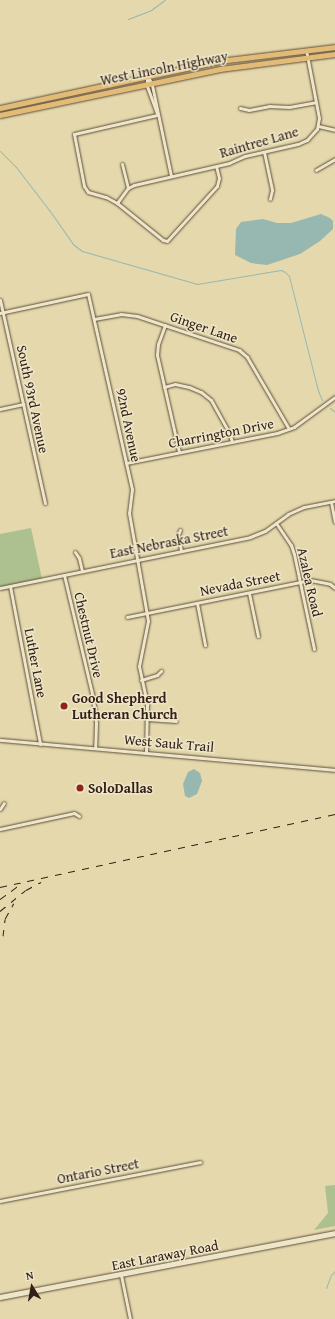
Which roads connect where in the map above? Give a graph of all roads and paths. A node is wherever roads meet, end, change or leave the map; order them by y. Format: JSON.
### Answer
{"nodes":[{"id":1,"x":335,"y":47,"type":"edge"},
{"id":2,"x":306,"y":50,"type":"junction"},
{"id":3,"x":335,"y":54,"type":"edge"},
{"id":4,"x":307,"y":57,"type":"junction"},
{"id":5,"x":147,"y":75,"type":"junction"},
{"id":6,"x":149,"y":83,"type":"junction"},
{"id":7,"x":316,"y":102,"type":"junction"},
{"id":8,"x":0,"y":108,"type":"edge"},
{"id":9,"x":240,"y":108,"type":"dead end"},
{"id":10,"x":0,"y":115,"type":"edge"},
{"id":11,"x":158,"y":115,"type":"junction"},
{"id":12,"x":318,"y":126,"type":"junction"},
{"id":13,"x":335,"y":130,"type":"edge"},
{"id":14,"x":264,"y":152,"type":"junction"},
{"id":15,"x":335,"y":159,"type":"edge"},
{"id":16,"x":122,"y":164,"type":"dead end"},
{"id":17,"x":216,"y":166,"type":"junction"},
{"id":18,"x":316,"y":170,"type":"dead end"},
{"id":19,"x":171,"y":176,"type":"junction"},
{"id":20,"x":128,"y":188,"type":"junction"},
{"id":21,"x":270,"y":199,"type":"dead end"},
{"id":22,"x":117,"y":202,"type":"junction"},
{"id":23,"x":0,"y":300,"type":"edge"},
{"id":24,"x":1,"y":313,"type":"edge"},
{"id":25,"x":94,"y":319,"type":"junction"},
{"id":26,"x":165,"y":325,"type":"junction"},
{"id":27,"x":164,"y":386,"type":"junction"},
{"id":28,"x":335,"y":397,"type":"edge"},
{"id":29,"x":23,"y":404,"type":"junction"},
{"id":30,"x":0,"y":409,"type":"edge"},
{"id":31,"x":289,"y":429,"type":"junction"},
{"id":32,"x":232,"y":442,"type":"junction"},
{"id":33,"x":179,"y":452,"type":"junction"},
{"id":34,"x":126,"y":463,"type":"junction"},
{"id":35,"x":333,"y":501,"type":"edge"},
{"id":36,"x":45,"y":503,"type":"dead end"},
{"id":37,"x":335,"y":522,"type":"edge"},
{"id":38,"x":276,"y":523,"type":"junction"},
{"id":39,"x":180,"y":530,"type":"dead end"},
{"id":40,"x":181,"y":551,"type":"junction"},
{"id":41,"x":75,"y":552,"type":"dead end"},
{"id":42,"x":138,"y":560,"type":"junction"},
{"id":43,"x":82,"y":571,"type":"junction"},
{"id":44,"x":64,"y":575,"type":"junction"},
{"id":45,"x":301,"y":582,"type":"junction"},
{"id":46,"x":10,"y":586,"type":"junction"},
{"id":47,"x":0,"y":588,"type":"edge"},
{"id":48,"x":335,"y":588,"type":"edge"},
{"id":49,"x":249,"y":593,"type":"junction"},
{"id":50,"x":197,"y":603,"type":"junction"},
{"id":51,"x":147,"y":613,"type":"junction"},
{"id":52,"x":127,"y":617,"type":"dead end"},
{"id":53,"x":258,"y":636,"type":"dead end"},
{"id":54,"x":205,"y":645,"type":"dead end"},
{"id":55,"x":314,"y":649,"type":"dead end"},
{"id":56,"x":160,"y":671,"type":"dead end"},
{"id":57,"x":141,"y":680,"type":"junction"},
{"id":58,"x":147,"y":719,"type":"junction"},
{"id":59,"x":176,"y":720,"type":"dead end"},
{"id":60,"x":0,"y":740,"type":"edge"},
{"id":61,"x":40,"y":744,"type":"junction"},
{"id":62,"x":95,"y":748,"type":"junction"},
{"id":63,"x":146,"y":752,"type":"junction"},
{"id":64,"x":335,"y":770,"type":"edge"},
{"id":65,"x":4,"y":803,"type":"dead end"},
{"id":66,"x":0,"y":809,"type":"edge"},
{"id":67,"x":79,"y":816,"type":"dead end"},
{"id":68,"x":0,"y":829,"type":"edge"},
{"id":69,"x":200,"y":1162,"type":"dead end"},
{"id":70,"x":0,"y":1201,"type":"edge"},
{"id":71,"x":335,"y":1233,"type":"edge"},
{"id":72,"x":121,"y":1274,"type":"junction"},
{"id":73,"x":0,"y":1297,"type":"edge"},
{"id":74,"x":130,"y":1319,"type":"edge"}],
"edges":[{"from":1,"to":2,"type":"main road","name":"West Lincoln Highway"},
{"from":2,"to":4,"type":"street","name":"Raintree Lane"},
{"from":2,"to":5,"type":"main road","name":"West Lincoln Highway"},
{"from":3,"to":4,"type":"main road","name":"West Lincoln Highway"},
{"from":4,"to":6,"type":"main road","name":"West Lincoln Highway"},
{"from":4,"to":7,"type":"street","name":"Raintree Lane"},
{"from":5,"to":6,"type":"street"},
{"from":5,"to":8,"type":"main road","name":"West Lincoln Highway"},
{"from":6,"to":10,"type":"main road","name":"West Lincoln Highway"},
{"from":6,"to":11,"type":"street"},
{"from":7,"to":9,"type":"street"},
{"from":7,"to":12,"type":"street","name":"Raintree Lane"},
{"from":11,"to":19,"type":"street"},
{"from":11,"to":22,"type":"street"},
{"from":12,"to":13,"type":"street"},
{"from":12,"to":14,"type":"street","name":"Raintree Lane"},
{"from":14,"to":17,"type":"street","name":"Raintree Lane"},
{"from":14,"to":21,"type":"street"},
{"from":15,"to":18,"type":"street"},
{"from":16,"to":20,"type":"street"},
{"from":17,"to":19,"type":"street","name":"Raintree Lane"},
{"from":17,"to":22,"type":"street"},
{"from":19,"to":20,"type":"street","name":"Raintree Lane"},
{"from":20,"to":22,"type":"street"},
{"from":23,"to":24,"type":"street","name":"South 93rd Avenue"},
{"from":24,"to":25,"type":"street","name":"92nd Avenue"},
{"from":24,"to":29,"type":"street","name":"South 93rd Avenue"},
{"from":25,"to":26,"type":"street","name":"Ginger Lane"},
{"from":25,"to":34,"type":"street","name":"92nd Avenue"},
{"from":26,"to":27,"type":"street"},
{"from":26,"to":31,"type":"street","name":"Ginger Lane"},
{"from":27,"to":32,"type":"street"},
{"from":27,"to":33,"type":"street"},
{"from":28,"to":31,"type":"street","name":"Charrington Drive"},
{"from":29,"to":30,"type":"street"},
{"from":29,"to":36,"type":"street","name":"South 93rd Avenue"},
{"from":31,"to":32,"type":"street","name":"Charrington Drive"},
{"from":32,"to":33,"type":"street","name":"Charrington Drive"},
{"from":33,"to":34,"type":"street","name":"Charrington Drive"},
{"from":34,"to":42,"type":"street","name":"92nd Avenue"},
{"from":35,"to":37,"type":"street"},
{"from":35,"to":38,"type":"street","name":"East Nebraska Street"},
{"from":38,"to":40,"type":"street","name":"East Nebraska Street"},
{"from":38,"to":45,"type":"street","name":"Azalea Road"},
{"from":39,"to":40,"type":"street"},
{"from":40,"to":42,"type":"street","name":"East Nebraska Street"},
{"from":41,"to":43,"type":"street"},
{"from":42,"to":43,"type":"street","name":"East Nebraska Street"},
{"from":42,"to":51,"type":"street","name":"92nd Avenue"},
{"from":43,"to":44,"type":"street","name":"East Nebraska Street"},
{"from":44,"to":46,"type":"street","name":"East Nebraska Street"},
{"from":44,"to":62,"type":"street","name":"Chestnut Drive"},
{"from":45,"to":48,"type":"street","name":"Nevada Street"},
{"from":45,"to":49,"type":"street","name":"Nevada Street"},
{"from":45,"to":55,"type":"street","name":"Azalea Road"},
{"from":46,"to":47,"type":"street","name":"East Nebraska Street"},
{"from":46,"to":61,"type":"street","name":"Luther Lane"},
{"from":49,"to":50,"type":"street","name":"Nevada Street"},
{"from":49,"to":53,"type":"street"},
{"from":50,"to":51,"type":"street","name":"Nevada Street"},
{"from":50,"to":54,"type":"street"},
{"from":51,"to":52,"type":"street","name":"Nevada Street"},
{"from":51,"to":57,"type":"street","name":"92nd Avenue"},
{"from":56,"to":57,"type":"street"},
{"from":57,"to":58,"type":"street","name":"92nd Avenue"},
{"from":58,"to":59,"type":"street"},
{"from":58,"to":63,"type":"street","name":"92nd Avenue"},
{"from":60,"to":61,"type":"street","name":"West Sauk Trail"},
{"from":61,"to":62,"type":"street","name":"West Sauk Trail"},
{"from":62,"to":63,"type":"street","name":"West Sauk Trail"},
{"from":63,"to":64,"type":"street","name":"West Sauk Trail"},
{"from":65,"to":66,"type":"street"},
{"from":67,"to":68,"type":"street"},
{"from":69,"to":70,"type":"street","name":"Ontario Street"},
{"from":71,"to":72,"type":"main road","name":"East Laraway Road"},
{"from":72,"to":73,"type":"main road","name":"East Laraway Road"},
{"from":72,"to":74,"type":"street"}]}
